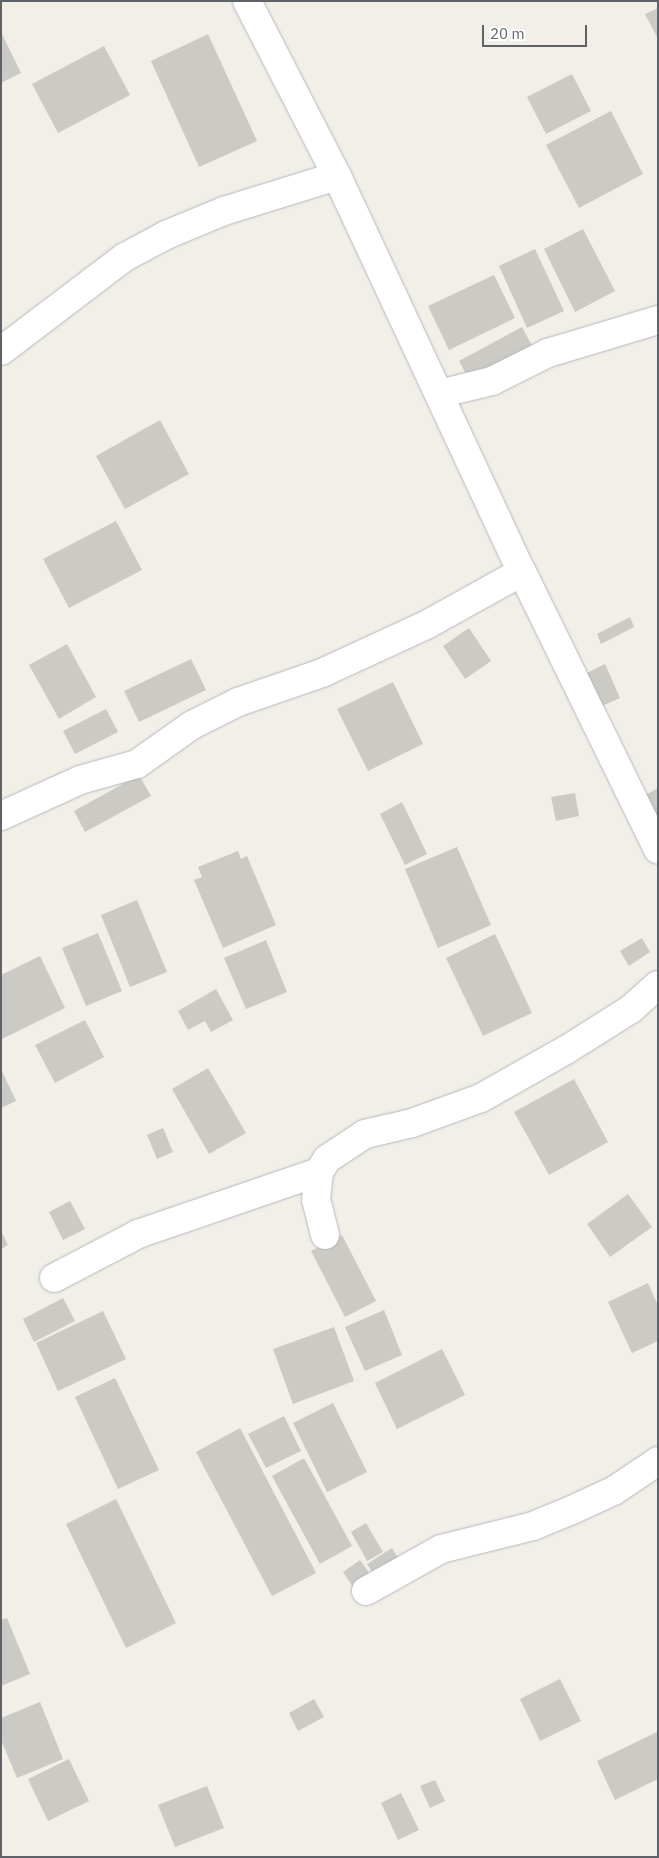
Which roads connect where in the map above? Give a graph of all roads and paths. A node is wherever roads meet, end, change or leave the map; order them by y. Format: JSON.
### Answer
{"nodes":[{"id":1,"x":247,"y":1,"type":"edge"},
{"id":2,"x":336,"y":176,"type":"junction"},
{"id":3,"x":658,"y":320,"type":"edge"},
{"id":4,"x":1,"y":351,"type":"edge"},
{"id":5,"x":439,"y":394,"type":"junction"},
{"id":6,"x":522,"y":572,"type":"junction"},
{"id":7,"x":1,"y":816,"type":"edge"},
{"id":8,"x":658,"y":850,"type":"edge"},
{"id":9,"x":658,"y":985,"type":"edge"},
{"id":10,"x":319,"y":1172,"type":"junction"},
{"id":11,"x":325,"y":1235,"type":"dead end"},
{"id":12,"x":54,"y":1278,"type":"dead end"},
{"id":13,"x":658,"y":1461,"type":"edge"},
{"id":14,"x":366,"y":1592,"type":"dead end"}],
"edges":[{"from":1,"to":2,"type":"street"},
{"from":2,"to":4,"type":"street"},
{"from":2,"to":5,"type":"street"},
{"from":3,"to":5,"type":"street"},
{"from":5,"to":6,"type":"street"},
{"from":6,"to":7,"type":"street"},
{"from":6,"to":8,"type":"street"},
{"from":9,"to":10,"type":"street"},
{"from":10,"to":11,"type":"street"},
{"from":10,"to":12,"type":"street"},
{"from":13,"to":14,"type":"street"}]}
